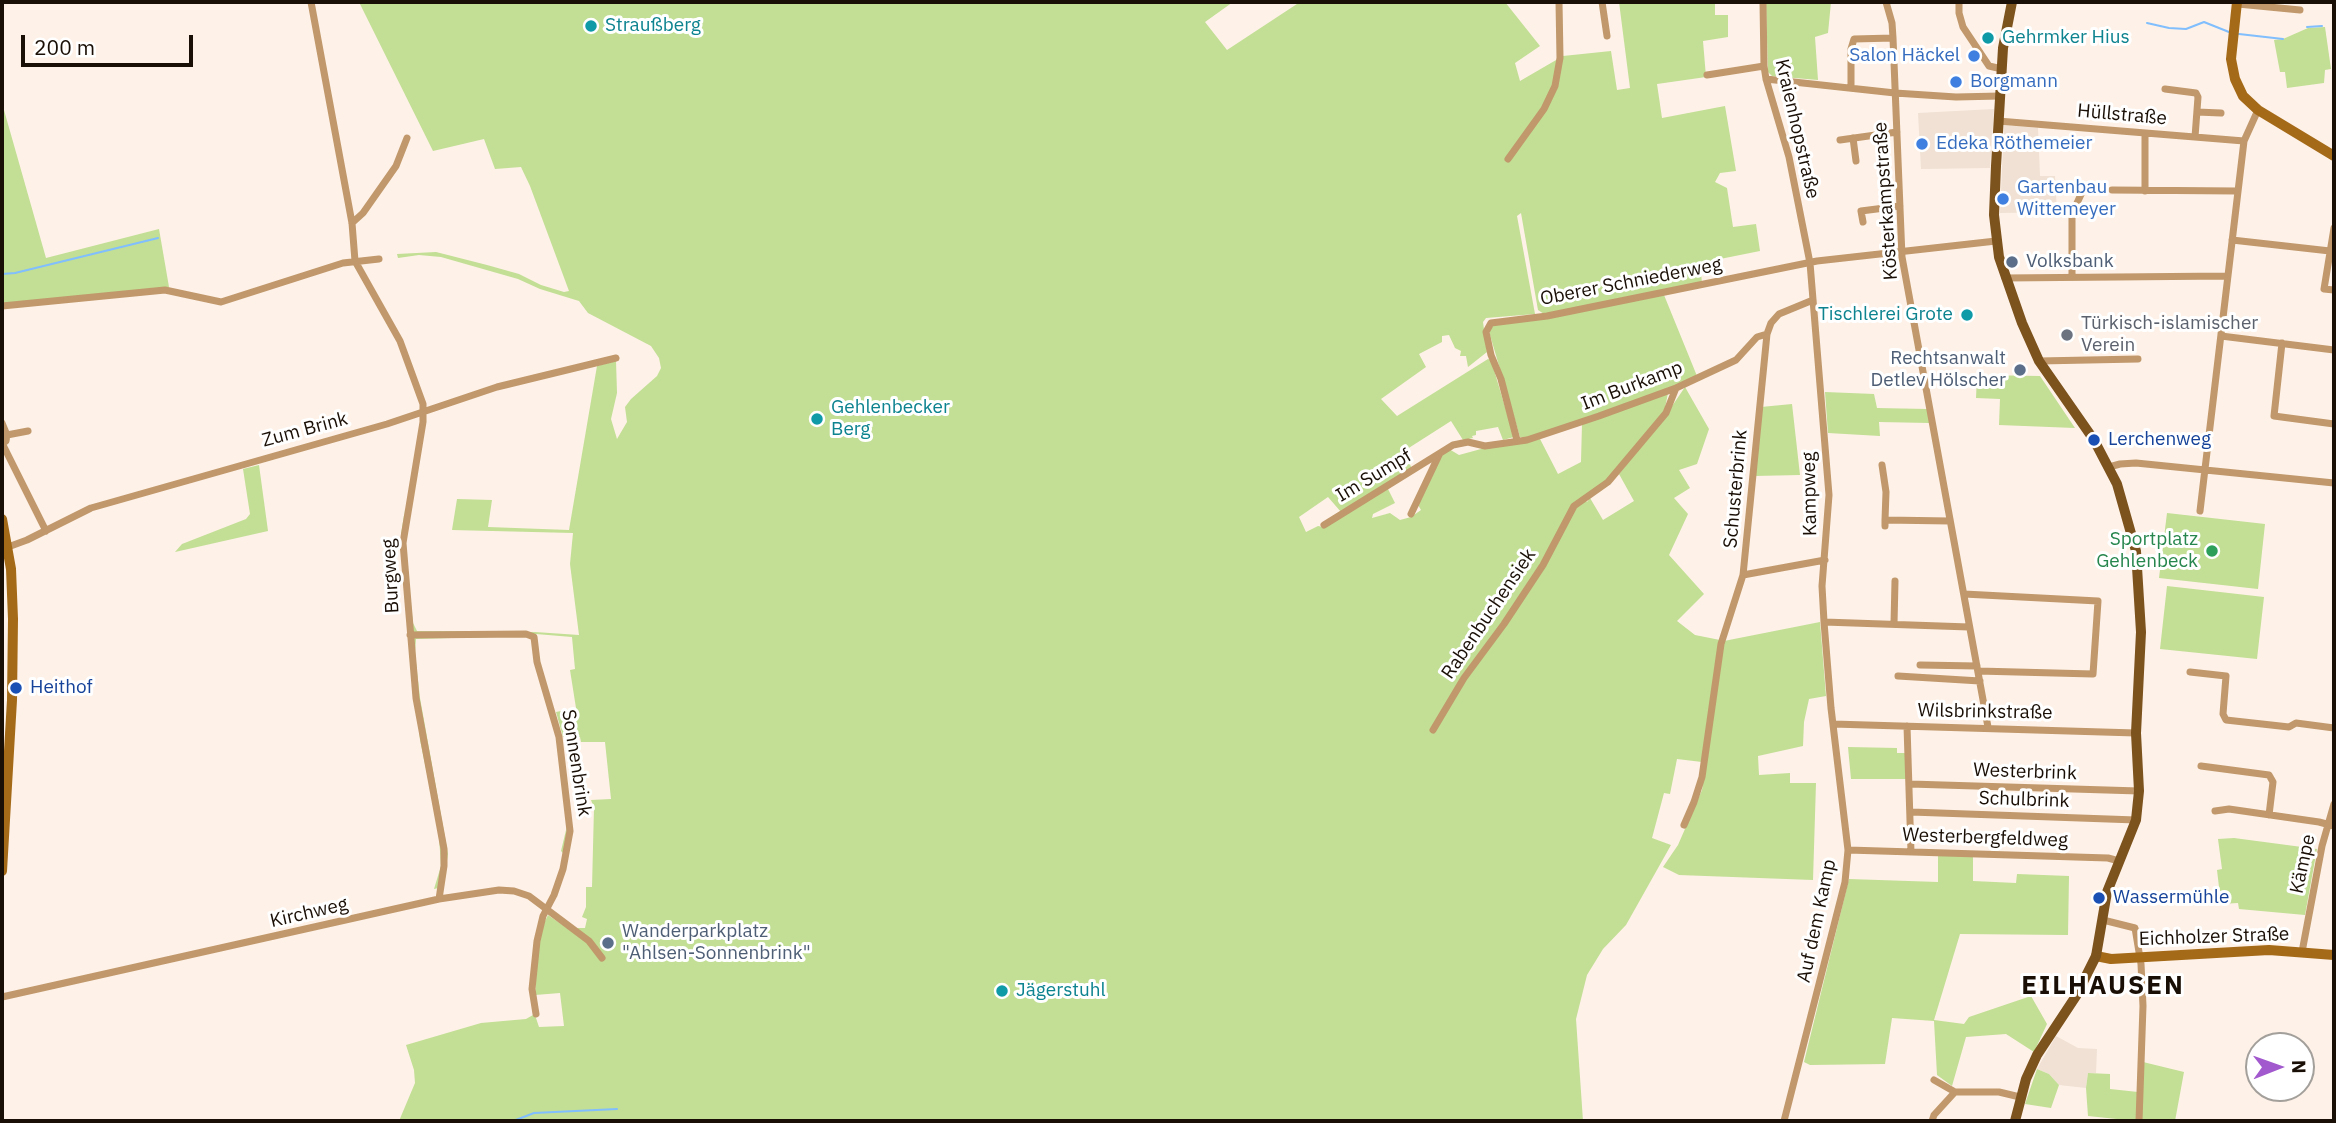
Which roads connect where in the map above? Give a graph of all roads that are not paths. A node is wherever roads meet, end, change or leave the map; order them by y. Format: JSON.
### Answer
{"nodes":[{"id":1,"x":310,"y":2,"type":"edge"},
{"id":2,"x":1559,"y":2,"type":"edge"},
{"id":3,"x":1602,"y":2,"type":"edge"},
{"id":4,"x":1763,"y":2,"type":"edge"},
{"id":5,"x":1886,"y":2,"type":"edge"},
{"id":6,"x":1959,"y":2,"type":"edge"},
{"id":7,"x":2014,"y":2,"type":"edge"},
{"id":8,"x":2237,"y":3,"type":"edge"},
{"id":9,"x":2300,"y":10,"type":"dead end"},
{"id":10,"x":1607,"y":36,"type":"dead end"},
{"id":11,"x":1894,"y":38,"type":"junction"},
{"id":12,"x":1763,"y":66,"type":"junction"},
{"id":13,"x":2002,"y":69,"type":"junction"},
{"id":14,"x":1707,"y":75,"type":"dead end"},
{"id":15,"x":1766,"y":79,"type":"junction"},
{"id":16,"x":1851,"y":88,"type":"junction"},
{"id":17,"x":2165,"y":89,"type":"dead end"},
{"id":18,"x":1895,"y":93,"type":"junction"},
{"id":19,"x":2000,"y":96,"type":"junction"},
{"id":20,"x":2258,"y":110,"type":"junction"},
{"id":21,"x":2197,"y":112,"type":"junction"},
{"id":22,"x":2221,"y":113,"type":"dead end"},
{"id":23,"x":1998,"y":121,"type":"junction"},
{"id":24,"x":1897,"y":132,"type":"junction"},
{"id":25,"x":2146,"y":133,"type":"junction"},
{"id":26,"x":2195,"y":136,"type":"junction"},
{"id":27,"x":407,"y":138,"type":"dead end"},
{"id":28,"x":1853,"y":138,"type":"junction"},
{"id":29,"x":1840,"y":139,"type":"dead end"},
{"id":30,"x":2244,"y":141,"type":"junction"},
{"id":31,"x":2334,"y":156,"type":"edge"},
{"id":32,"x":1508,"y":159,"type":"dead end"},
{"id":33,"x":1856,"y":161,"type":"dead end"},
{"id":34,"x":2099,"y":190,"type":"dead end"},
{"id":35,"x":2112,"y":190,"type":"dead end"},
{"id":36,"x":2145,"y":191,"type":"junction"},
{"id":37,"x":2237,"y":191,"type":"junction"},
{"id":38,"x":1900,"y":206,"type":"junction"},
{"id":39,"x":1863,"y":222,"type":"dead end"},
{"id":40,"x":352,"y":223,"type":"junction"},
{"id":41,"x":2334,"y":229,"type":"edge"},
{"id":42,"x":2232,"y":240,"type":"junction"},
{"id":43,"x":1996,"y":241,"type":"junction"},
{"id":44,"x":1902,"y":251,"type":"junction"},
{"id":45,"x":2330,"y":251,"type":"junction"},
{"id":46,"x":379,"y":259,"type":"dead end"},
{"id":47,"x":355,"y":261,"type":"junction"},
{"id":48,"x":1810,"y":263,"type":"junction"},
{"id":49,"x":2227,"y":276,"type":"junction"},
{"id":50,"x":2072,"y":277,"type":"junction"},
{"id":51,"x":2005,"y":278,"type":"junction"},
{"id":52,"x":2334,"y":290,"type":"edge"},
{"id":53,"x":1814,"y":300,"type":"junction"},
{"id":54,"x":2,"y":306,"type":"edge"},
{"id":55,"x":1767,"y":334,"type":"junction"},
{"id":56,"x":2221,"y":336,"type":"junction"},
{"id":57,"x":2282,"y":343,"type":"junction"},
{"id":58,"x":2334,"y":350,"type":"edge"},
{"id":59,"x":616,"y":359,"type":"dead end"},
{"id":60,"x":2138,"y":359,"type":"dead end"},
{"id":61,"x":2039,"y":361,"type":"junction"},
{"id":62,"x":1676,"y":388,"type":"junction"},
{"id":63,"x":423,"y":412,"type":"junction"},
{"id":64,"x":2,"y":423,"type":"edge"},
{"id":65,"x":2334,"y":424,"type":"edge"},
{"id":66,"x":28,"y":431,"type":"dead end"},
{"id":67,"x":7,"y":435,"type":"junction"},
{"id":68,"x":1517,"y":440,"type":"junction"},
{"id":69,"x":1439,"y":455,"type":"junction"},
{"id":70,"x":1882,"y":465,"type":"dead end"},
{"id":71,"x":2109,"y":467,"type":"junction"},
{"id":72,"x":2205,"y":470,"type":"junction"},
{"id":73,"x":2334,"y":484,"type":"edge"},
{"id":74,"x":2200,"y":511,"type":"dead end"},
{"id":75,"x":1411,"y":514,"type":"dead end"},
{"id":76,"x":2,"y":519,"type":"edge"},
{"id":77,"x":1950,"y":521,"type":"junction"},
{"id":78,"x":1324,"y":525,"type":"dead end"},
{"id":79,"x":46,"y":531,"type":"junction"},
{"id":80,"x":8,"y":547,"type":"junction"},
{"id":81,"x":1825,"y":561,"type":"junction"},
{"id":82,"x":1744,"y":575,"type":"junction"},
{"id":83,"x":1895,"y":581,"type":"dead end"},
{"id":84,"x":1964,"y":594,"type":"junction"},
{"id":85,"x":1824,"y":622,"type":"junction"},
{"id":86,"x":1894,"y":624,"type":"junction"},
{"id":87,"x":1969,"y":627,"type":"junction"},
{"id":88,"x":410,"y":635,"type":"junction"},
{"id":89,"x":1920,"y":665,"type":"dead end"},
{"id":90,"x":1978,"y":669,"type":"junction"},
{"id":91,"x":2190,"y":672,"type":"dead end"},
{"id":92,"x":1898,"y":676,"type":"dead end"},
{"id":93,"x":1980,"y":681,"type":"junction"},
{"id":94,"x":1833,"y":724,"type":"junction"},
{"id":95,"x":1907,"y":726,"type":"junction"},
{"id":96,"x":1988,"y":727,"type":"junction"},
{"id":97,"x":2334,"y":728,"type":"edge"},
{"id":98,"x":1433,"y":730,"type":"dead end"},
{"id":99,"x":2136,"y":733,"type":"junction"},
{"id":100,"x":2201,"y":766,"type":"dead end"},
{"id":101,"x":1910,"y":784,"type":"junction"},
{"id":102,"x":2139,"y":791,"type":"junction"},
{"id":103,"x":2334,"y":804,"type":"edge"},
{"id":104,"x":3,"y":810,"type":"edge"},
{"id":105,"x":2215,"y":811,"type":"dead end"},
{"id":106,"x":1911,"y":812,"type":"junction"},
{"id":107,"x":2269,"y":815,"type":"junction"},
{"id":108,"x":2136,"y":820,"type":"junction"},
{"id":109,"x":1684,"y":825,"type":"dead end"},
{"id":110,"x":2331,"y":825,"type":"edge"},
{"id":111,"x":1848,"y":850,"type":"junction"},
{"id":112,"x":1911,"y":852,"type":"junction"},
{"id":113,"x":2119,"y":861,"type":"junction"},
{"id":114,"x":2,"y":871,"type":"edge"},
{"id":115,"x":439,"y":899,"type":"junction"},
{"id":116,"x":547,"y":909,"type":"junction"},
{"id":117,"x":2103,"y":920,"type":"junction"},
{"id":118,"x":2302,"y":951,"type":"junction"},
{"id":119,"x":2334,"y":955,"type":"edge"},
{"id":120,"x":2096,"y":956,"type":"junction"},
{"id":121,"x":2140,"y":957,"type":"junction"},
{"id":122,"x":602,"y":958,"type":"dead end"},
{"id":123,"x":2,"y":997,"type":"edge"},
{"id":124,"x":536,"y":1014,"type":"dead end"},
{"id":125,"x":1934,"y":1080,"type":"dead end"},
{"id":126,"x":1955,"y":1092,"type":"junction"},
{"id":127,"x":2020,"y":1097,"type":"junction"},
{"id":128,"x":1784,"y":1121,"type":"edge"},
{"id":129,"x":1932,"y":1121,"type":"edge"},
{"id":130,"x":2015,"y":1121,"type":"edge"},
{"id":131,"x":2138,"y":1121,"type":"edge"}],
"edges":[{"from":1,"to":40,"type":"street","name":"Burgweg"},
{"from":2,"to":32,"type":"street"},
{"from":3,"to":10,"type":"street"},
{"from":4,"to":12,"type":"street","name":"Kraienhopstraße"},
{"from":5,"to":11,"type":"street","name":"Kösterkampstraße"},
{"from":6,"to":13,"type":"street"},
{"from":7,"to":13,"type":"main road"},
{"from":8,"to":9,"type":"street"},
{"from":8,"to":20,"type":"main road"},
{"from":11,"to":16,"type":"street"},
{"from":11,"to":18,"type":"street","name":"Kösterkampstraße"},
{"from":12,"to":14,"type":"street"},
{"from":12,"to":15,"type":"street","name":"Kraienhopstraße"},
{"from":13,"to":19,"type":"main road"},
{"from":15,"to":16,"type":"street"},
{"from":15,"to":48,"type":"street","name":"Kraienhopstraße"},
{"from":16,"to":18,"type":"street"},
{"from":17,"to":21,"type":"street"},
{"from":18,"to":19,"type":"street"},
{"from":18,"to":24,"type":"street","name":"Kösterkampstraße"},
{"from":19,"to":23,"type":"main road"},
{"from":20,"to":30,"type":"street"},
{"from":20,"to":31,"type":"main road"},
{"from":21,"to":22,"type":"street"},
{"from":21,"to":26,"type":"street"},
{"from":23,"to":25,"type":"street","name":"Hüllstraße"},
{"from":23,"to":43,"type":"main road"},
{"from":24,"to":28,"type":"street"},
{"from":24,"to":38,"type":"street","name":"Kösterkampstraße"},
{"from":25,"to":26,"type":"street","name":"Hüllstraße"},
{"from":25,"to":36,"type":"street"},
{"from":26,"to":30,"type":"street","name":"Hüllstraße"},
{"from":27,"to":40,"type":"street"},
{"from":28,"to":29,"type":"street"},
{"from":28,"to":33,"type":"street"},
{"from":30,"to":37,"type":"street"},
{"from":34,"to":50,"type":"street"},
{"from":35,"to":36,"type":"street"},
{"from":36,"to":37,"type":"street"},
{"from":37,"to":42,"type":"street"},
{"from":38,"to":39,"type":"street"},
{"from":38,"to":44,"type":"street","name":"Kösterkampstraße"},
{"from":40,"to":47,"type":"street","name":"Burgweg"},
{"from":41,"to":45,"type":"street"},
{"from":42,"to":45,"type":"street"},
{"from":42,"to":49,"type":"street"},
{"from":43,"to":44,"type":"street"},
{"from":43,"to":51,"type":"main road"},
{"from":44,"to":48,"type":"street"},
{"from":44,"to":77,"type":"street","name":"Kösterkampstraße"},
{"from":45,"to":52,"type":"street"},
{"from":46,"to":47,"type":"street"},
{"from":47,"to":54,"type":"street"},
{"from":47,"to":63,"type":"street","name":"Burgweg"},
{"from":48,"to":53,"type":"street","name":"Kampweg"},
{"from":48,"to":68,"type":"street","name":"Oberer Schniederweg"},
{"from":49,"to":50,"type":"street"},
{"from":49,"to":56,"type":"street"},
{"from":50,"to":51,"type":"street"},
{"from":51,"to":61,"type":"main road"},
{"from":53,"to":55,"type":"street","name":"Im Burkamp"},
{"from":53,"to":81,"type":"street","name":"Kampweg"},
{"from":55,"to":62,"type":"street","name":"Im Burkamp"},
{"from":55,"to":82,"type":"street","name":"Schusterbrink"},
{"from":56,"to":57,"type":"street"},
{"from":56,"to":72,"type":"street"},
{"from":57,"to":58,"type":"street"},
{"from":57,"to":65,"type":"street"},
{"from":59,"to":63,"type":"street","name":"Zum Brink"},
{"from":60,"to":61,"type":"street"},
{"from":61,"to":71,"type":"main road"},
{"from":62,"to":68,"type":"street","name":"Im Burkamp"},
{"from":62,"to":98,"type":"street","name":"Rabenbuchensiek"},
{"from":63,"to":79,"type":"street","name":"Zum Brink"},
{"from":63,"to":88,"type":"street","name":"Burgweg"},
{"from":64,"to":67,"type":"street"},
{"from":66,"to":67,"type":"street"},
{"from":67,"to":79,"type":"street"},
{"from":68,"to":69,"type":"street","name":"Im Burkamp"},
{"from":69,"to":75,"type":"street"},
{"from":69,"to":78,"type":"street","name":"Im Sumpf"},
{"from":70,"to":77,"type":"street"},
{"from":71,"to":72,"type":"street"},
{"from":71,"to":99,"type":"main road"},
{"from":72,"to":73,"type":"street"},
{"from":72,"to":74,"type":"street"},
{"from":76,"to":80,"type":"main road"},
{"from":77,"to":84,"type":"street","name":"Kösterkampstraße"},
{"from":79,"to":80,"type":"street","name":"Zum Brink"},
{"from":80,"to":104,"type":"main road"},
{"from":81,"to":82,"type":"street"},
{"from":81,"to":85,"type":"street","name":"Kampweg"},
{"from":82,"to":109,"type":"street","name":"Schusterbrink"},
{"from":83,"to":86,"type":"street"},
{"from":84,"to":87,"type":"street","name":"Kösterkampstraße"},
{"from":84,"to":90,"type":"street"},
{"from":85,"to":86,"type":"street"},
{"from":85,"to":94,"type":"street","name":"Kampweg"},
{"from":86,"to":87,"type":"street"},
{"from":87,"to":90,"type":"street","name":"Kösterkampstraße"},
{"from":88,"to":115,"type":"street","name":"Burgweg"},
{"from":88,"to":116,"type":"street","name":"Sonnenbrink"},
{"from":89,"to":90,"type":"street"},
{"from":90,"to":93,"type":"street","name":"Kösterkampstraße"},
{"from":91,"to":97,"type":"street"},
{"from":92,"to":93,"type":"street"},
{"from":93,"to":96,"type":"street","name":"Kösterkampstraße"},
{"from":94,"to":95,"type":"street","name":"Wilsbrinkstraße"},
{"from":94,"to":111,"type":"street","name":"Auf dem Kamp"},
{"from":95,"to":96,"type":"street","name":"Wilsbrinkstraße"},
{"from":95,"to":101,"type":"street"},
{"from":96,"to":99,"type":"street","name":"Wilsbrinkstraße"},
{"from":99,"to":102,"type":"main road"},
{"from":100,"to":107,"type":"street"},
{"from":101,"to":102,"type":"street","name":"Westerbrink"},
{"from":101,"to":106,"type":"street"},
{"from":102,"to":108,"type":"main road"},
{"from":103,"to":110,"type":"street","name":"Kämpe"},
{"from":104,"to":114,"type":"main road"},
{"from":105,"to":107,"type":"street","name":"Kämpe"},
{"from":106,"to":108,"type":"street","name":"Schulbrink"},
{"from":106,"to":112,"type":"street"},
{"from":107,"to":110,"type":"street","name":"Kämpe"},
{"from":108,"to":113,"type":"main road"},
{"from":110,"to":118,"type":"street","name":"Kämpe"},
{"from":111,"to":112,"type":"street","name":"Westerbergfeldweg"},
{"from":111,"to":128,"type":"street","name":"Auf dem Kamp"},
{"from":112,"to":113,"type":"street","name":"Westerbergfeldweg"},
{"from":113,"to":117,"type":"main road"},
{"from":115,"to":116,"type":"street","name":"Kirchweg"},
{"from":115,"to":123,"type":"street","name":"Kirchweg"},
{"from":116,"to":122,"type":"street","name":"Kirchweg"},
{"from":116,"to":124,"type":"street","name":"Sonnenbrink"},
{"from":117,"to":120,"type":"main road"},
{"from":117,"to":121,"type":"street"},
{"from":118,"to":119,"type":"main road","name":"Eichholzer Straße"},
{"from":118,"to":121,"type":"main road","name":"Eichholzer Straße"},
{"from":120,"to":121,"type":"main road","name":"Eichholzer Straße"},
{"from":120,"to":127,"type":"main road"},
{"from":121,"to":131,"type":"street"},
{"from":125,"to":126,"type":"street"},
{"from":126,"to":127,"type":"street"},
{"from":126,"to":129,"type":"street"},
{"from":127,"to":130,"type":"main road"}]}
